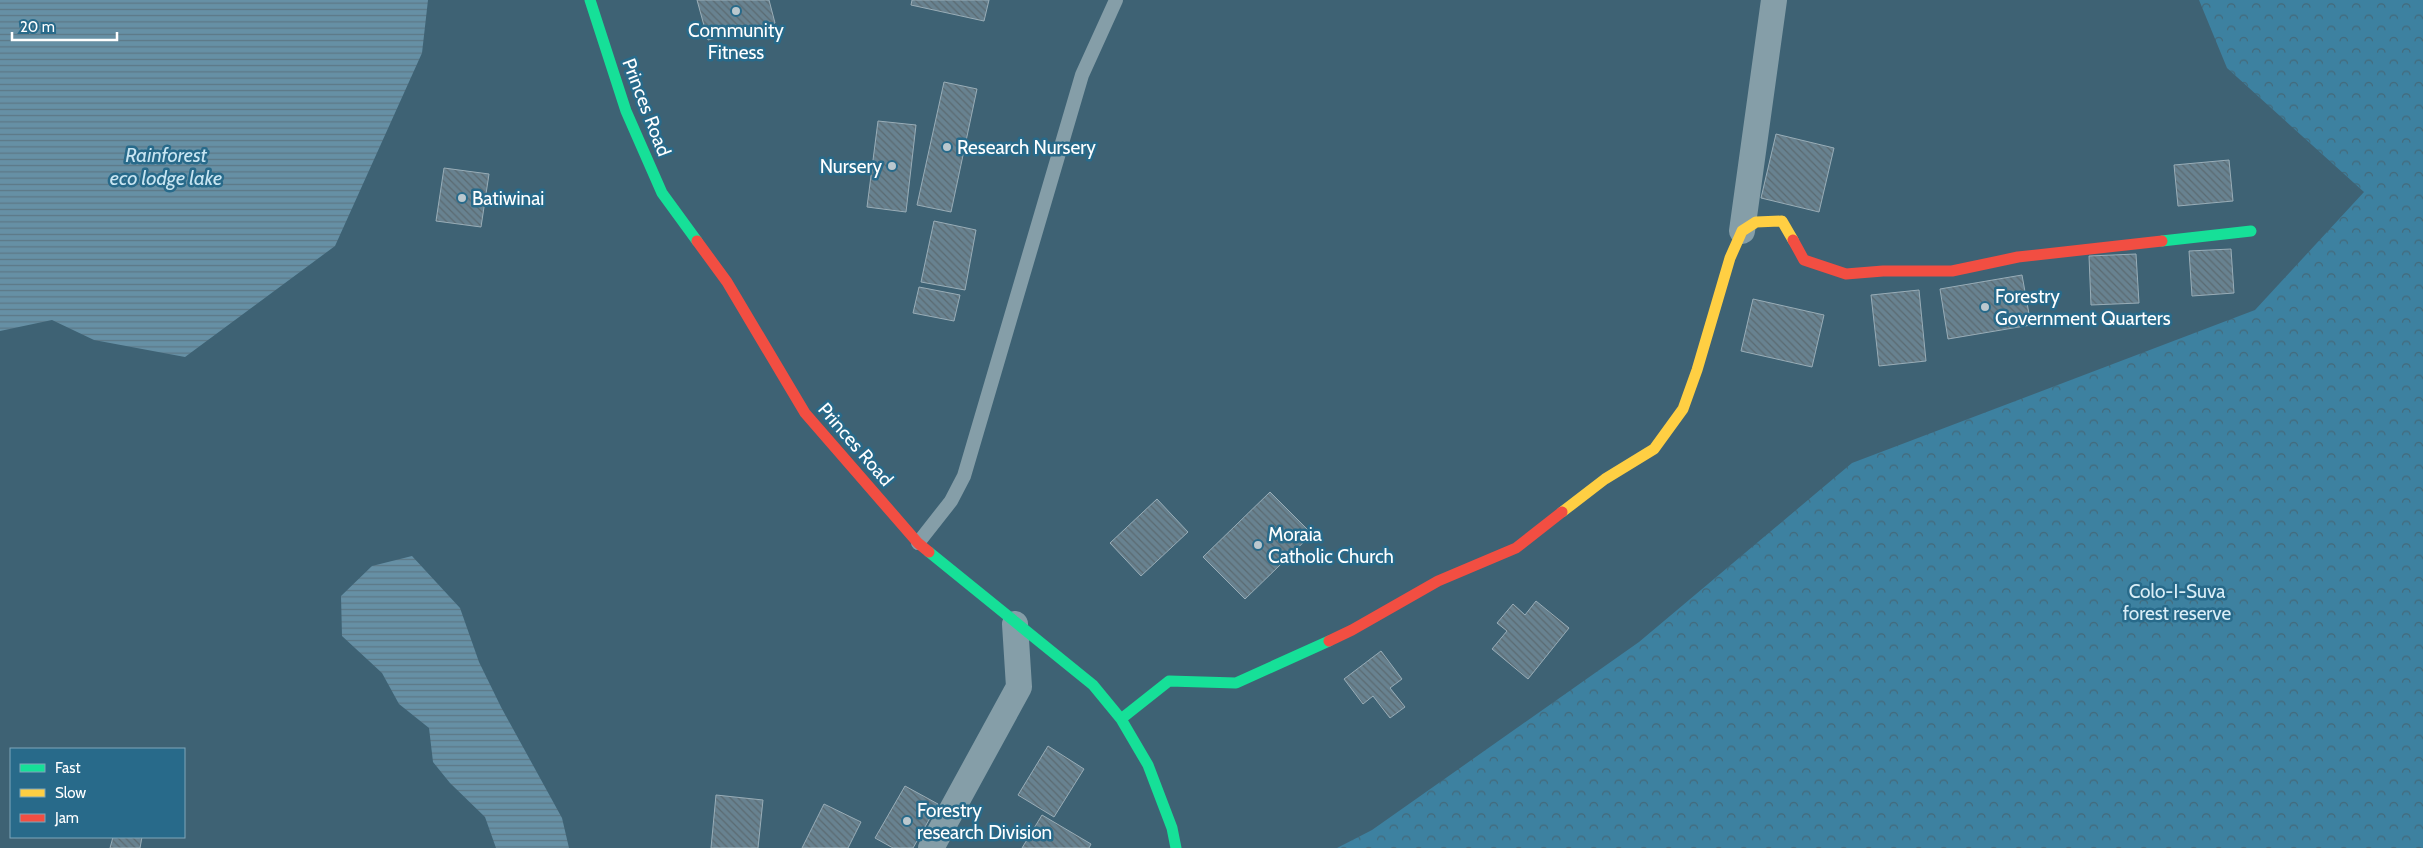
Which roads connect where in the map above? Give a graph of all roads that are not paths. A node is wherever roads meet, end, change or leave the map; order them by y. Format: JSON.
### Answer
{"nodes":[{"id":1,"x":590,"y":0,"type":"edge"},
{"id":2,"x":1116,"y":0,"type":"edge"},
{"id":3,"x":1774,"y":0,"type":"edge"},
{"id":4,"x":1742,"y":231,"type":"junction"},
{"id":5,"x":2251,"y":231,"type":"dead end"},
{"id":6,"x":918,"y":543,"type":"junction"},
{"id":7,"x":1014,"y":624,"type":"junction"},
{"id":8,"x":1121,"y":720,"type":"junction"},
{"id":9,"x":930,"y":848,"type":"edge"},
{"id":10,"x":1176,"y":848,"type":"edge"}],
"edges":[{"from":1,"to":6,"type":"street","name":"Princes Road"},
{"from":2,"to":6,"type":"lane"},
{"from":3,"to":4,"type":"street"},
{"from":4,"to":5,"type":"street"},
{"from":4,"to":8,"type":"street"},
{"from":6,"to":7,"type":"street","name":"Princes Road"},
{"from":7,"to":8,"type":"street","name":"Princes Road"},
{"from":7,"to":9,"type":"street"},
{"from":8,"to":10,"type":"street","name":"Princes Road"}]}
